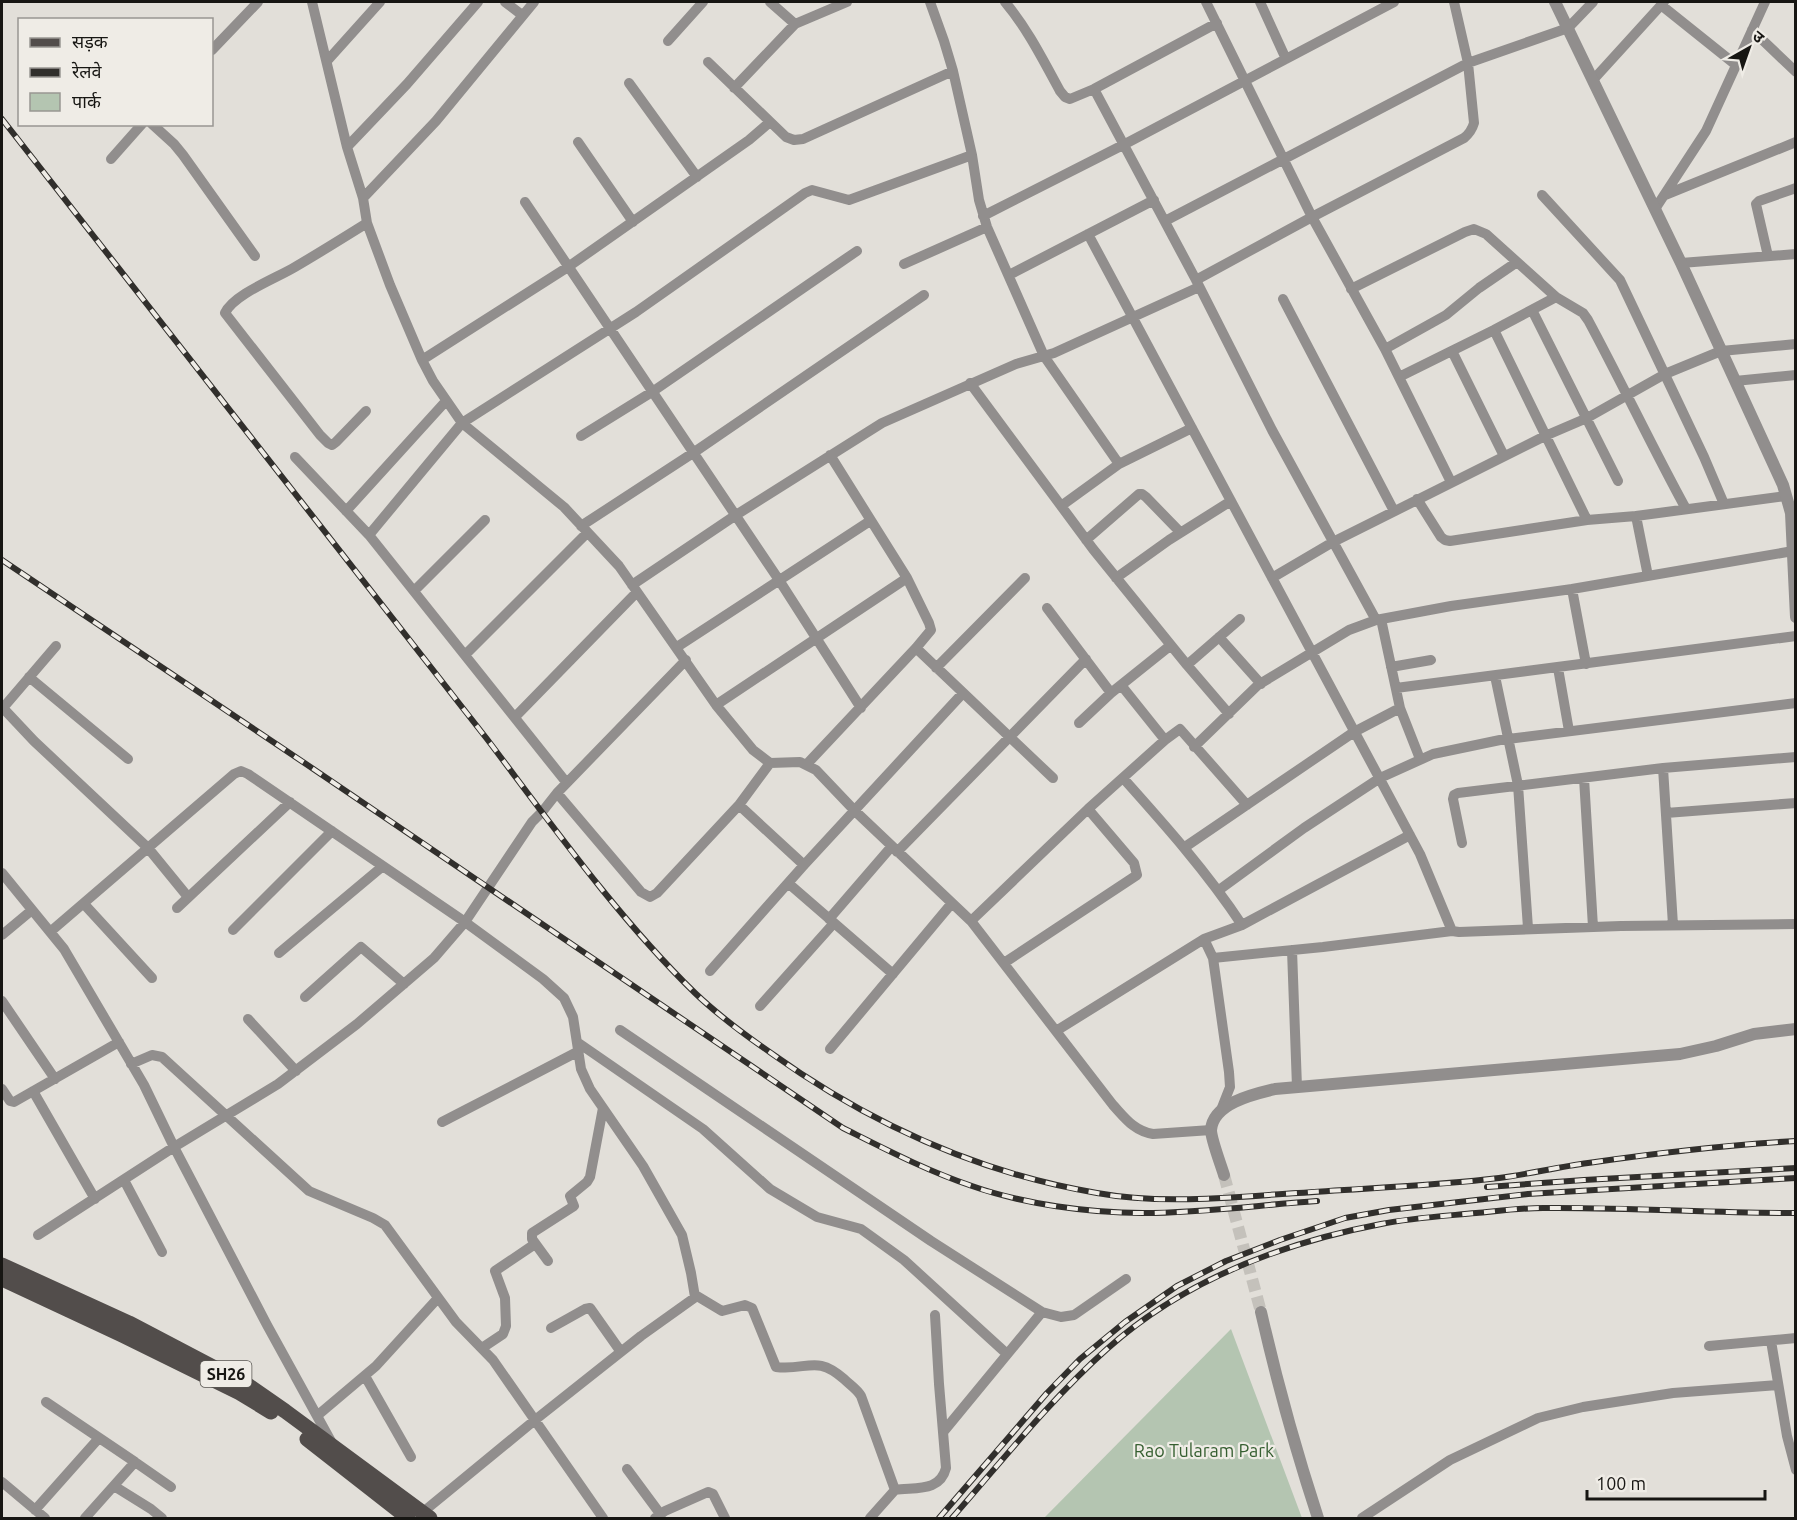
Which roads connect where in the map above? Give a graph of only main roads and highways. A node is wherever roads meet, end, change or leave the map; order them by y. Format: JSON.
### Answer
{"nodes":[{"id":1,"x":2,"y":1265,"type":"edge"},
{"id":2,"x":2,"y":1278,"type":"edge"},
{"id":3,"x":422,"y":1516,"type":"edge"},
{"id":4,"x":408,"y":1518,"type":"edge"}],
"edges":[{"from":1,"to":3,"type":"main road","number":"SH26"},
{"from":2,"to":4,"type":"main road","number":"SH26"}]}
